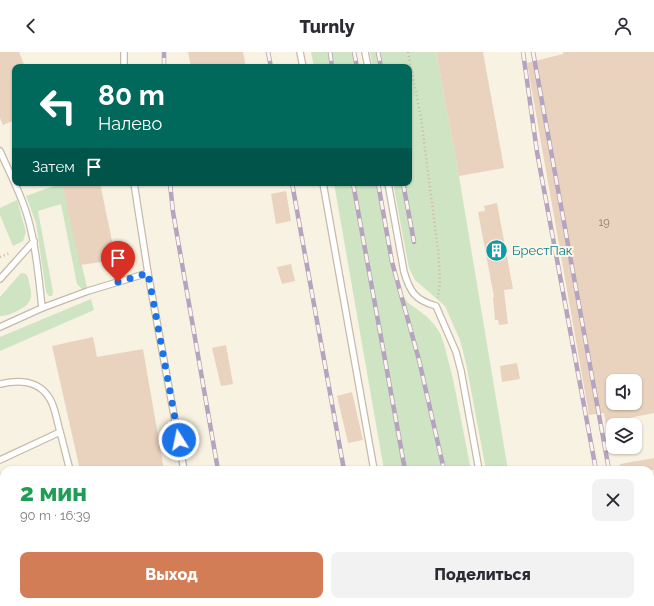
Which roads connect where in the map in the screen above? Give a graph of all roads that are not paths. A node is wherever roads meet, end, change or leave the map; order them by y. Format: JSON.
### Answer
{"nodes":[{"id":1,"x":124,"y":52,"type":"edge"},
{"id":2,"x":300,"y":52,"type":"edge"},
{"id":3,"x":365,"y":52,"type":"edge"},
{"id":4,"x":124,"y":64,"type":"edge"},
{"id":5,"x":302,"y":64,"type":"edge"},
{"id":6,"x":367,"y":64,"type":"edge"},
{"id":7,"x":0,"y":151,"type":"edge"},
{"id":8,"x":12,"y":178,"type":"edge"},
{"id":9,"x":16,"y":186,"type":"edge"},
{"id":10,"x":134,"y":186,"type":"edge"},
{"id":11,"x":324,"y":186,"type":"edge"},
{"id":12,"x":389,"y":186,"type":"edge"},
{"id":13,"x":34,"y":241,"type":"junction"},
{"id":14,"x":148,"y":273,"type":"junction"},
{"id":15,"x":0,"y":279,"type":"edge"},
{"id":16,"x":42,"y":308,"type":"junction"},
{"id":17,"x":0,"y":327,"type":"edge"},
{"id":18,"x":0,"y":384,"type":"edge"},
{"id":19,"x":60,"y":432,"type":"junction"},
{"id":20,"x":0,"y":460,"type":"edge"},
{"id":21,"x":69,"y":466,"type":"edge"},
{"id":22,"x":183,"y":466,"type":"edge"},
{"id":23,"x":373,"y":466,"type":"edge"},
{"id":24,"x":478,"y":466,"type":"edge"}],
"edges":[{"from":1,"to":4,"type":"lane"},
{"from":2,"to":5,"type":"lane"},
{"from":3,"to":6,"type":"lane"},
{"from":7,"to":8,"type":"lane"},
{"from":9,"to":13,"type":"lane"},
{"from":10,"to":14,"type":"lane"},
{"from":11,"to":23,"type":"lane"},
{"from":12,"to":24,"type":"lane"},
{"from":13,"to":15,"type":"lane"},
{"from":13,"to":16,"type":"lane"},
{"from":14,"to":16,"type":"lane"},
{"from":14,"to":22,"type":"lane"},
{"from":16,"to":17,"type":"lane"},
{"from":18,"to":19,"type":"lane"},
{"from":19,"to":20,"type":"lane"},
{"from":19,"to":21,"type":"lane"}]}
